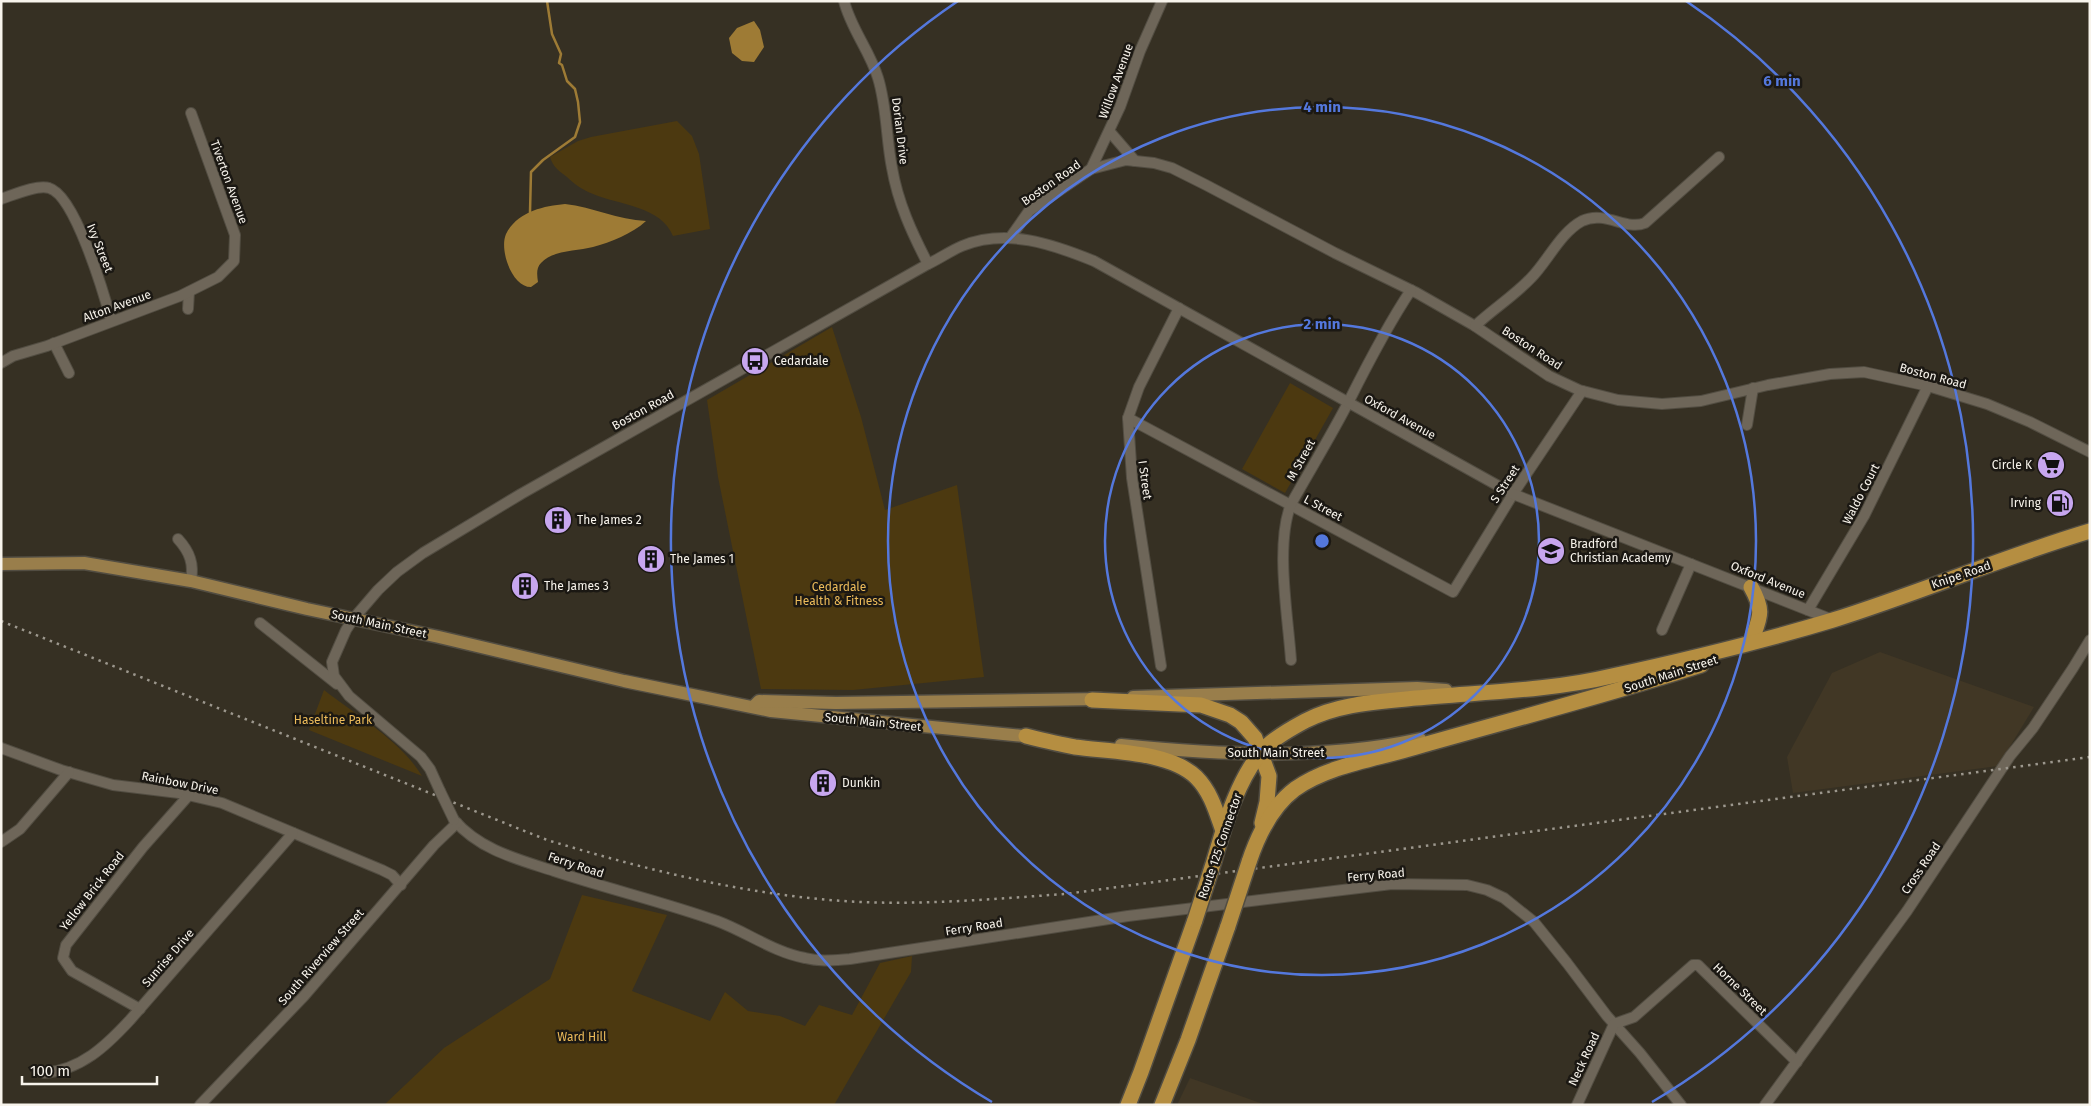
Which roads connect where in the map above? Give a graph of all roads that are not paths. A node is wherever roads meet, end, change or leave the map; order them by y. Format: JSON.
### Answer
{"nodes":[{"id":1,"x":844,"y":1,"type":"edge"},
{"id":2,"x":1162,"y":1,"type":"edge"},
{"id":3,"x":191,"y":113,"type":"dead end"},
{"id":4,"x":1110,"y":132,"type":"junction"},
{"id":5,"x":1719,"y":157,"type":"dead end"},
{"id":6,"x":1135,"y":161,"type":"junction"},
{"id":7,"x":1091,"y":169,"type":"junction"},
{"id":8,"x":1,"y":199,"type":"edge"},
{"id":9,"x":1010,"y":238,"type":"junction"},
{"id":10,"x":962,"y":246,"type":"joint"},
{"id":11,"x":234,"y":261,"type":"joint"},
{"id":12,"x":928,"y":264,"type":"junction"},
{"id":13,"x":1411,"y":290,"type":"junction"},
{"id":14,"x":189,"y":292,"type":"junction"},
{"id":15,"x":1179,"y":308,"type":"junction"},
{"id":16,"x":188,"y":309,"type":"dead end"},
{"id":17,"x":111,"y":320,"type":"junction"},
{"id":18,"x":1476,"y":326,"type":"junction"},
{"id":19,"x":54,"y":343,"type":"junction"},
{"id":20,"x":1,"y":363,"type":"edge"},
{"id":21,"x":69,"y":373,"type":"dead end"},
{"id":22,"x":1928,"y":386,"type":"junction"},
{"id":23,"x":1753,"y":388,"type":"junction"},
{"id":24,"x":1582,"y":391,"type":"junction"},
{"id":25,"x":1348,"y":402,"type":"junction"},
{"id":26,"x":1128,"y":418,"type":"junction"},
{"id":27,"x":1747,"y":425,"type":"dead end"},
{"id":28,"x":2090,"y":452,"type":"edge"},
{"id":29,"x":1513,"y":494,"type":"junction"},
{"id":30,"x":1290,"y":504,"type":"junction"},
{"id":31,"x":2090,"y":531,"type":"edge"},
{"id":32,"x":178,"y":539,"type":"dead end"},
{"id":33,"x":1,"y":564,"type":"edge"},
{"id":34,"x":1691,"y":564,"type":"junction"},
{"id":35,"x":191,"y":581,"type":"junction"},
{"id":36,"x":1752,"y":588,"type":"junction"},
{"id":37,"x":1453,"y":592,"type":"joint"},
{"id":38,"x":1808,"y":610,"type":"junction"},
{"id":39,"x":354,"y":618,"type":"junction"},
{"id":40,"x":1833,"y":620,"type":"junction"},
{"id":41,"x":260,"y":623,"type":"dead end"},
{"id":42,"x":1662,"y":630,"type":"dead end"},
{"id":43,"x":1785,"y":634,"type":"junction"},
{"id":44,"x":2090,"y":640,"type":"edge"},
{"id":45,"x":1752,"y":642,"type":"junction"},
{"id":46,"x":1291,"y":660,"type":"dead end"},
{"id":47,"x":1161,"y":666,"type":"dead end"},
{"id":48,"x":340,"y":686,"type":"junction"},
{"id":49,"x":1480,"y":692,"type":"junction"},
{"id":50,"x":1092,"y":700,"type":"junction"},
{"id":51,"x":753,"y":707,"type":"junction"},
{"id":52,"x":1026,"y":736,"type":"junction"},
{"id":53,"x":1454,"y":736,"type":"junction"},
{"id":54,"x":1,"y":748,"type":"edge"},
{"id":55,"x":1262,"y":752,"type":"junction"},
{"id":56,"x":69,"y":772,"type":"junction"},
{"id":57,"x":189,"y":795,"type":"junction"},
{"id":58,"x":456,"y":822,"type":"junction"},
{"id":59,"x":1262,"y":829,"type":"junction"},
{"id":60,"x":1223,"y":831,"type":"junction"},
{"id":61,"x":293,"y":834,"type":"junction"},
{"id":62,"x":1,"y":842,"type":"edge"},
{"id":63,"x":401,"y":885,"type":"junction"},
{"id":64,"x":140,"y":1009,"type":"junction"},
{"id":65,"x":1614,"y":1024,"type":"junction"},
{"id":66,"x":1797,"y":1062,"type":"junction"},
{"id":67,"x":44,"y":1073,"type":"dead end"},
{"id":68,"x":200,"y":1105,"type":"edge"},
{"id":69,"x":1128,"y":1105,"type":"edge"},
{"id":70,"x":1162,"y":1105,"type":"edge"},
{"id":71,"x":1577,"y":1105,"type":"edge"},
{"id":72,"x":1681,"y":1105,"type":"edge"},
{"id":73,"x":1765,"y":1105,"type":"edge"}],
"edges":[{"from":1,"to":12,"type":"street","name":"Dorian Drive"},
{"from":2,"to":4,"type":"street","name":"Willow Avenue"},
{"from":3,"to":11,"type":"street","name":"Tiverton Avenue"},
{"from":4,"to":6,"type":"street"},
{"from":4,"to":7,"type":"street","name":"Willow Avenue"},
{"from":5,"to":18,"type":"street"},
{"from":6,"to":7,"type":"street","name":"Boston Road"},
{"from":6,"to":13,"type":"street","name":"Boston Road"},
{"from":7,"to":9,"type":"street","name":"Boston Road"},
{"from":8,"to":17,"type":"street","name":"Ivy Street"},
{"from":9,"to":10,"type":"street","name":"Oxford Avenue"},
{"from":9,"to":15,"type":"street","name":"Oxford Avenue"},
{"from":10,"to":12,"type":"street","name":"Boston Road"},
{"from":11,"to":14,"type":"street","name":"Alton Avenue"},
{"from":12,"to":39,"type":"street","name":"Boston Road"},
{"from":13,"to":18,"type":"street","name":"Boston Road"},
{"from":13,"to":25,"type":"street","name":"M Street"},
{"from":14,"to":16,"type":"street"},
{"from":14,"to":17,"type":"street","name":"Alton Avenue"},
{"from":15,"to":25,"type":"street","name":"Oxford Avenue"},
{"from":15,"to":26,"type":"street","name":"I Street"},
{"from":17,"to":19,"type":"street","name":"Alton Avenue"},
{"from":18,"to":24,"type":"street","name":"Boston Road"},
{"from":19,"to":20,"type":"street","name":"Alton Avenue"},
{"from":19,"to":21,"type":"street"},
{"from":22,"to":23,"type":"street","name":"Boston Road"},
{"from":22,"to":28,"type":"street","name":"Boston Road"},
{"from":22,"to":38,"type":"street","name":"Waldo Court"},
{"from":23,"to":24,"type":"street","name":"Boston Road"},
{"from":23,"to":27,"type":"street"},
{"from":24,"to":29,"type":"street","name":"S Street"},
{"from":25,"to":29,"type":"street","name":"Oxford Avenue"},
{"from":25,"to":30,"type":"street","name":"M Street"},
{"from":26,"to":30,"type":"street","name":"L Street"},
{"from":26,"to":47,"type":"street","name":"I Street"},
{"from":29,"to":34,"type":"street","name":"Oxford Avenue"},
{"from":29,"to":37,"type":"street","name":"S Street"},
{"from":30,"to":37,"type":"street","name":"L Street"},
{"from":30,"to":46,"type":"street","name":"M Street"},
{"from":31,"to":40,"type":"highway","name":"Knipe Road"},
{"from":32,"to":35,"type":"street"},
{"from":33,"to":35,"type":"main road","name":"South Main Street"},
{"from":34,"to":36,"type":"street","name":"Oxford Avenue"},
{"from":34,"to":42,"type":"street"},
{"from":35,"to":39,"type":"main road","name":"South Main Street"},
{"from":36,"to":38,"type":"street","name":"Oxford Avenue"},
{"from":36,"to":45,"type":"highway"},
{"from":38,"to":40,"type":"street","name":"Oxford Avenue"},
{"from":39,"to":48,"type":"street","name":"Ferry Road"},
{"from":39,"to":51,"type":"main road","name":"South Main Street"},
{"from":40,"to":43,"type":"highway","name":"South Main Street"},
{"from":41,"to":48,"type":"street"},
{"from":43,"to":45,"type":"highway","name":"South Main Street"},
{"from":43,"to":53,"type":"highway","name":"South Main Street"},
{"from":44,"to":66,"type":"street","name":"Cross Road"},
{"from":45,"to":49,"type":"highway","name":"South Main Street"},
{"from":48,"to":58,"type":"street","name":"Ferry Road","bridge":true},
{"from":49,"to":50,"type":"main road","name":"South Main Street"},
{"from":49,"to":55,"type":"highway","name":"Route 125 Connector"},
{"from":50,"to":51,"type":"main road","name":"South Main Street"},
{"from":50,"to":55,"type":"highway"},
{"from":51,"to":52,"type":"main road","name":"South Main Street"},
{"from":52,"to":55,"type":"main road","name":"South Main Street"},
{"from":52,"to":60,"type":"highway"},
{"from":53,"to":55,"type":"main road","name":"South Main Street"},
{"from":53,"to":59,"type":"highway"},
{"from":54,"to":56,"type":"street","name":"Rainbow Drive"},
{"from":55,"to":59,"type":"highway"},
{"from":55,"to":60,"type":"highway","name":"Route 125 Connector"},
{"from":56,"to":57,"type":"street","name":"Rainbow Drive"},
{"from":56,"to":62,"type":"street"},
{"from":57,"to":61,"type":"street","name":"Rainbow Drive"},
{"from":57,"to":64,"type":"street","name":"Yellow Brick Road"},
{"from":58,"to":63,"type":"street","name":"South Riverview Street"},
{"from":58,"to":65,"type":"street","name":"Ferry Road"},
{"from":59,"to":70,"type":"highway","bridge":true},
{"from":60,"to":69,"type":"highway","name":"Route 125 Connector","bridge":true},
{"from":61,"to":63,"type":"street","name":"Rainbow Drive"},
{"from":61,"to":64,"type":"street","name":"Sunrise Drive"},
{"from":63,"to":68,"type":"street","name":"South Riverview Street"},
{"from":64,"to":67,"type":"street","name":"Sunrise Drive"},
{"from":65,"to":66,"type":"street","name":"Horne Street"},
{"from":65,"to":71,"type":"street","name":"Neck Road"},
{"from":65,"to":72,"type":"street","name":"Ferry Road"},
{"from":66,"to":73,"type":"street","name":"Cross Road"}]}
